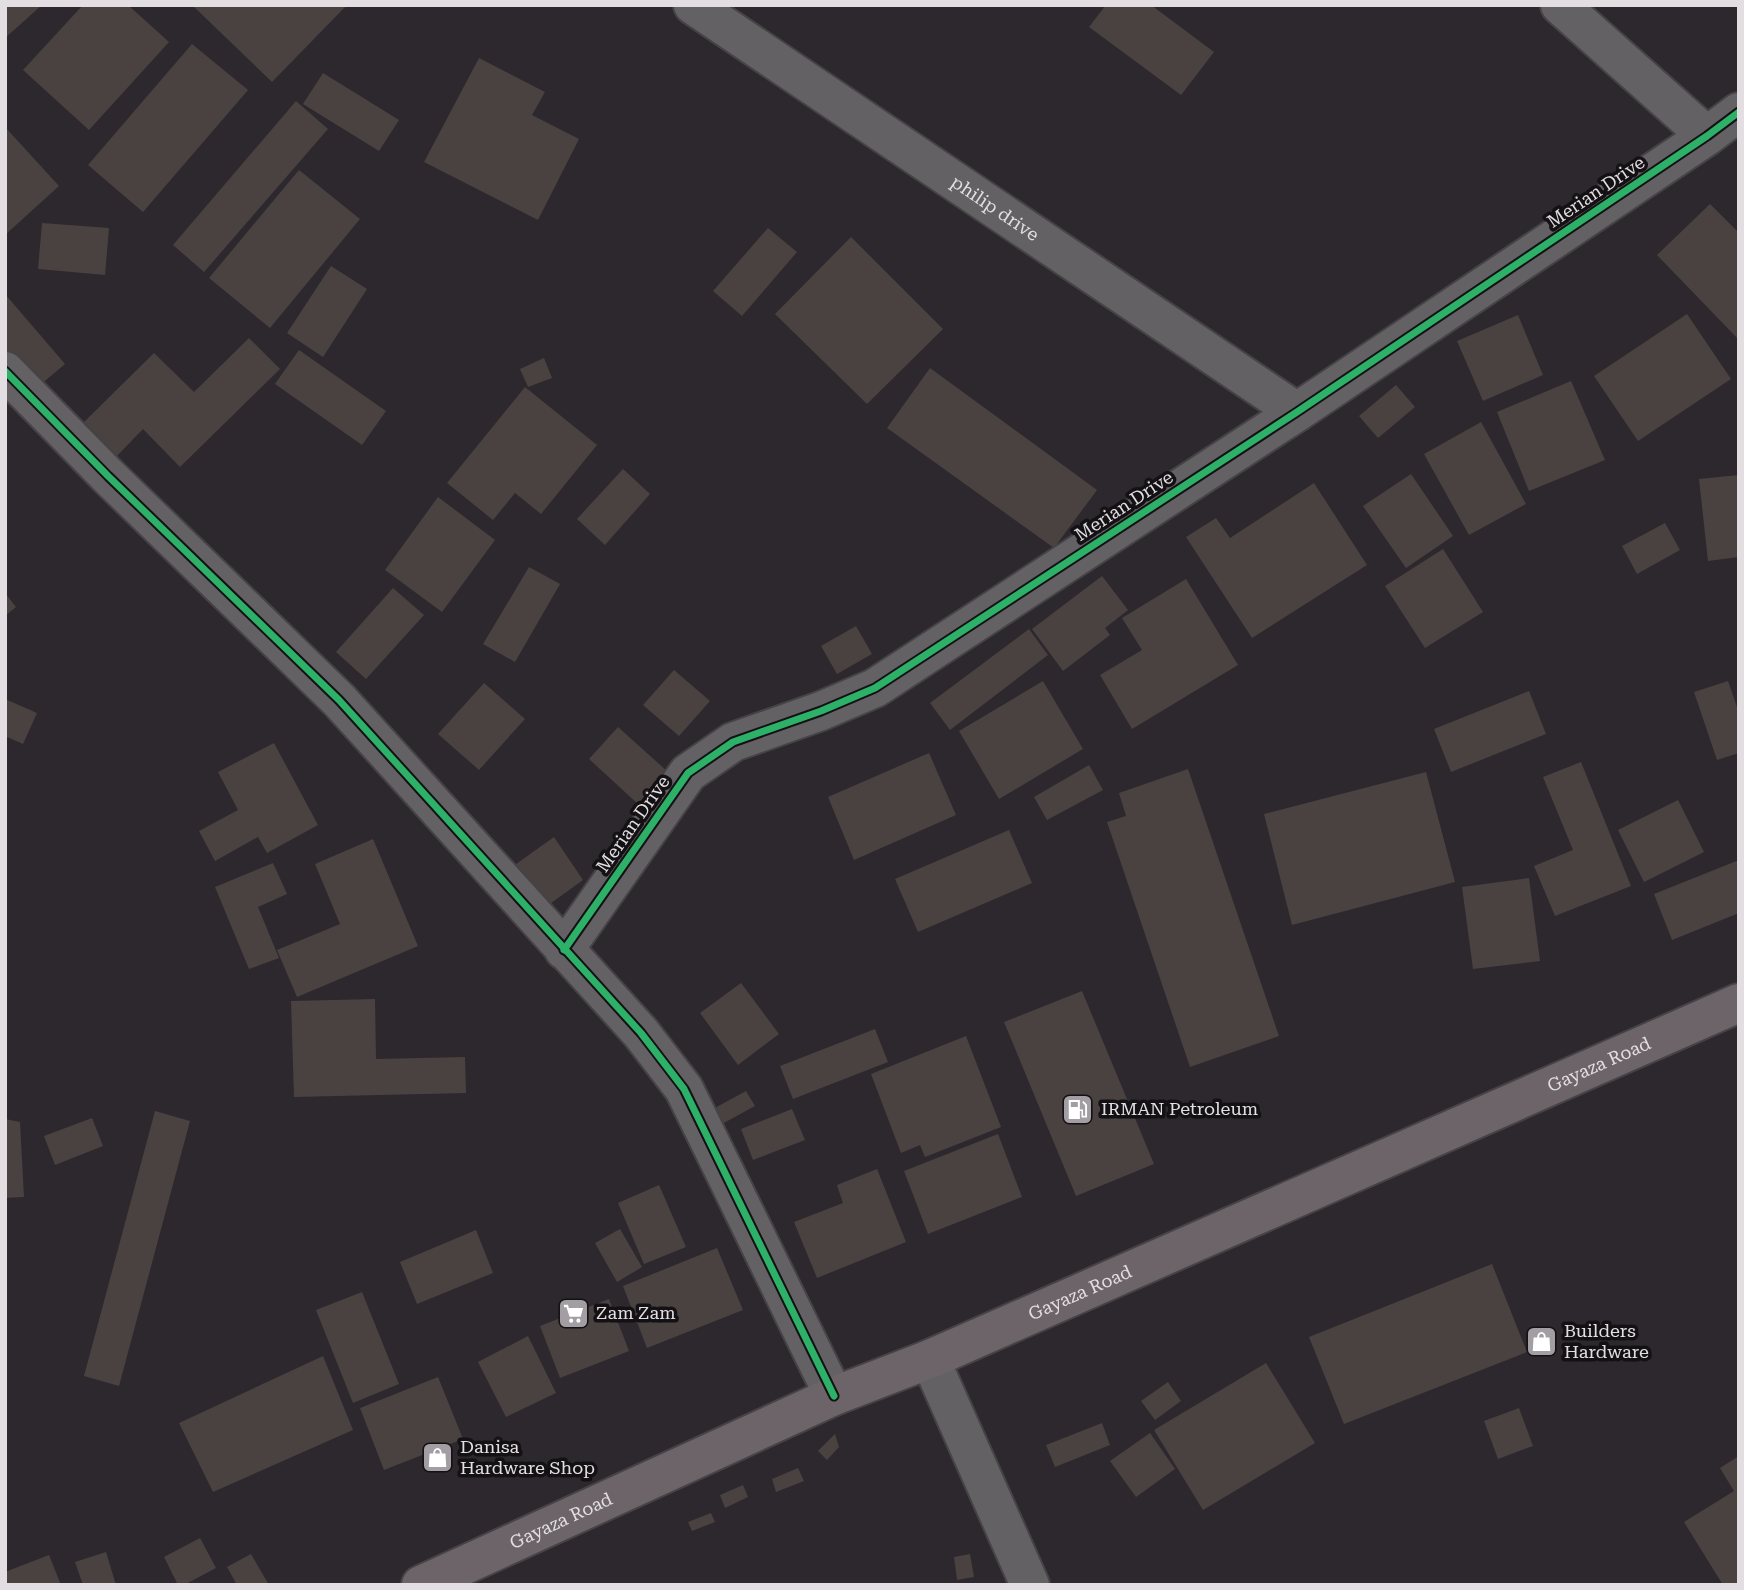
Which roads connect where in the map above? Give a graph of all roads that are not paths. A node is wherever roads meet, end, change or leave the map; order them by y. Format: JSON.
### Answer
{"nodes":[{"id":1,"x":693,"y":5,"type":"edge"},
{"id":2,"x":1560,"y":5,"type":"edge"},
{"id":3,"x":1739,"y":113,"type":"edge"},
{"id":4,"x":1707,"y":136,"type":"junction"},
{"id":5,"x":5,"y":371,"type":"edge"},
{"id":6,"x":1297,"y":412,"type":"junction"},
{"id":7,"x":564,"y":950,"type":"junction"},
{"id":8,"x":1739,"y":1003,"type":"edge"},
{"id":9,"x":930,"y":1359,"type":"junction"},
{"id":10,"x":834,"y":1396,"type":"junction"},
{"id":11,"x":421,"y":1585,"type":"edge"},
{"id":12,"x":1030,"y":1585,"type":"edge"}],
"edges":[{"from":1,"to":6,"type":"street","name":"philip drive"},
{"from":2,"to":4,"type":"street"},
{"from":3,"to":4,"type":"street","name":"Merian Drive"},
{"from":4,"to":6,"type":"street","name":"Merian Drive"},
{"from":5,"to":7,"type":"street"},
{"from":6,"to":7,"type":"street","name":"Merian Drive"},
{"from":7,"to":10,"type":"street"},
{"from":8,"to":9,"type":"main road","name":"Gayaza Road"},
{"from":9,"to":10,"type":"main road","name":"Gayaza Road"},
{"from":9,"to":12,"type":"street"},
{"from":10,"to":11,"type":"main road","name":"Gayaza Road"}]}
